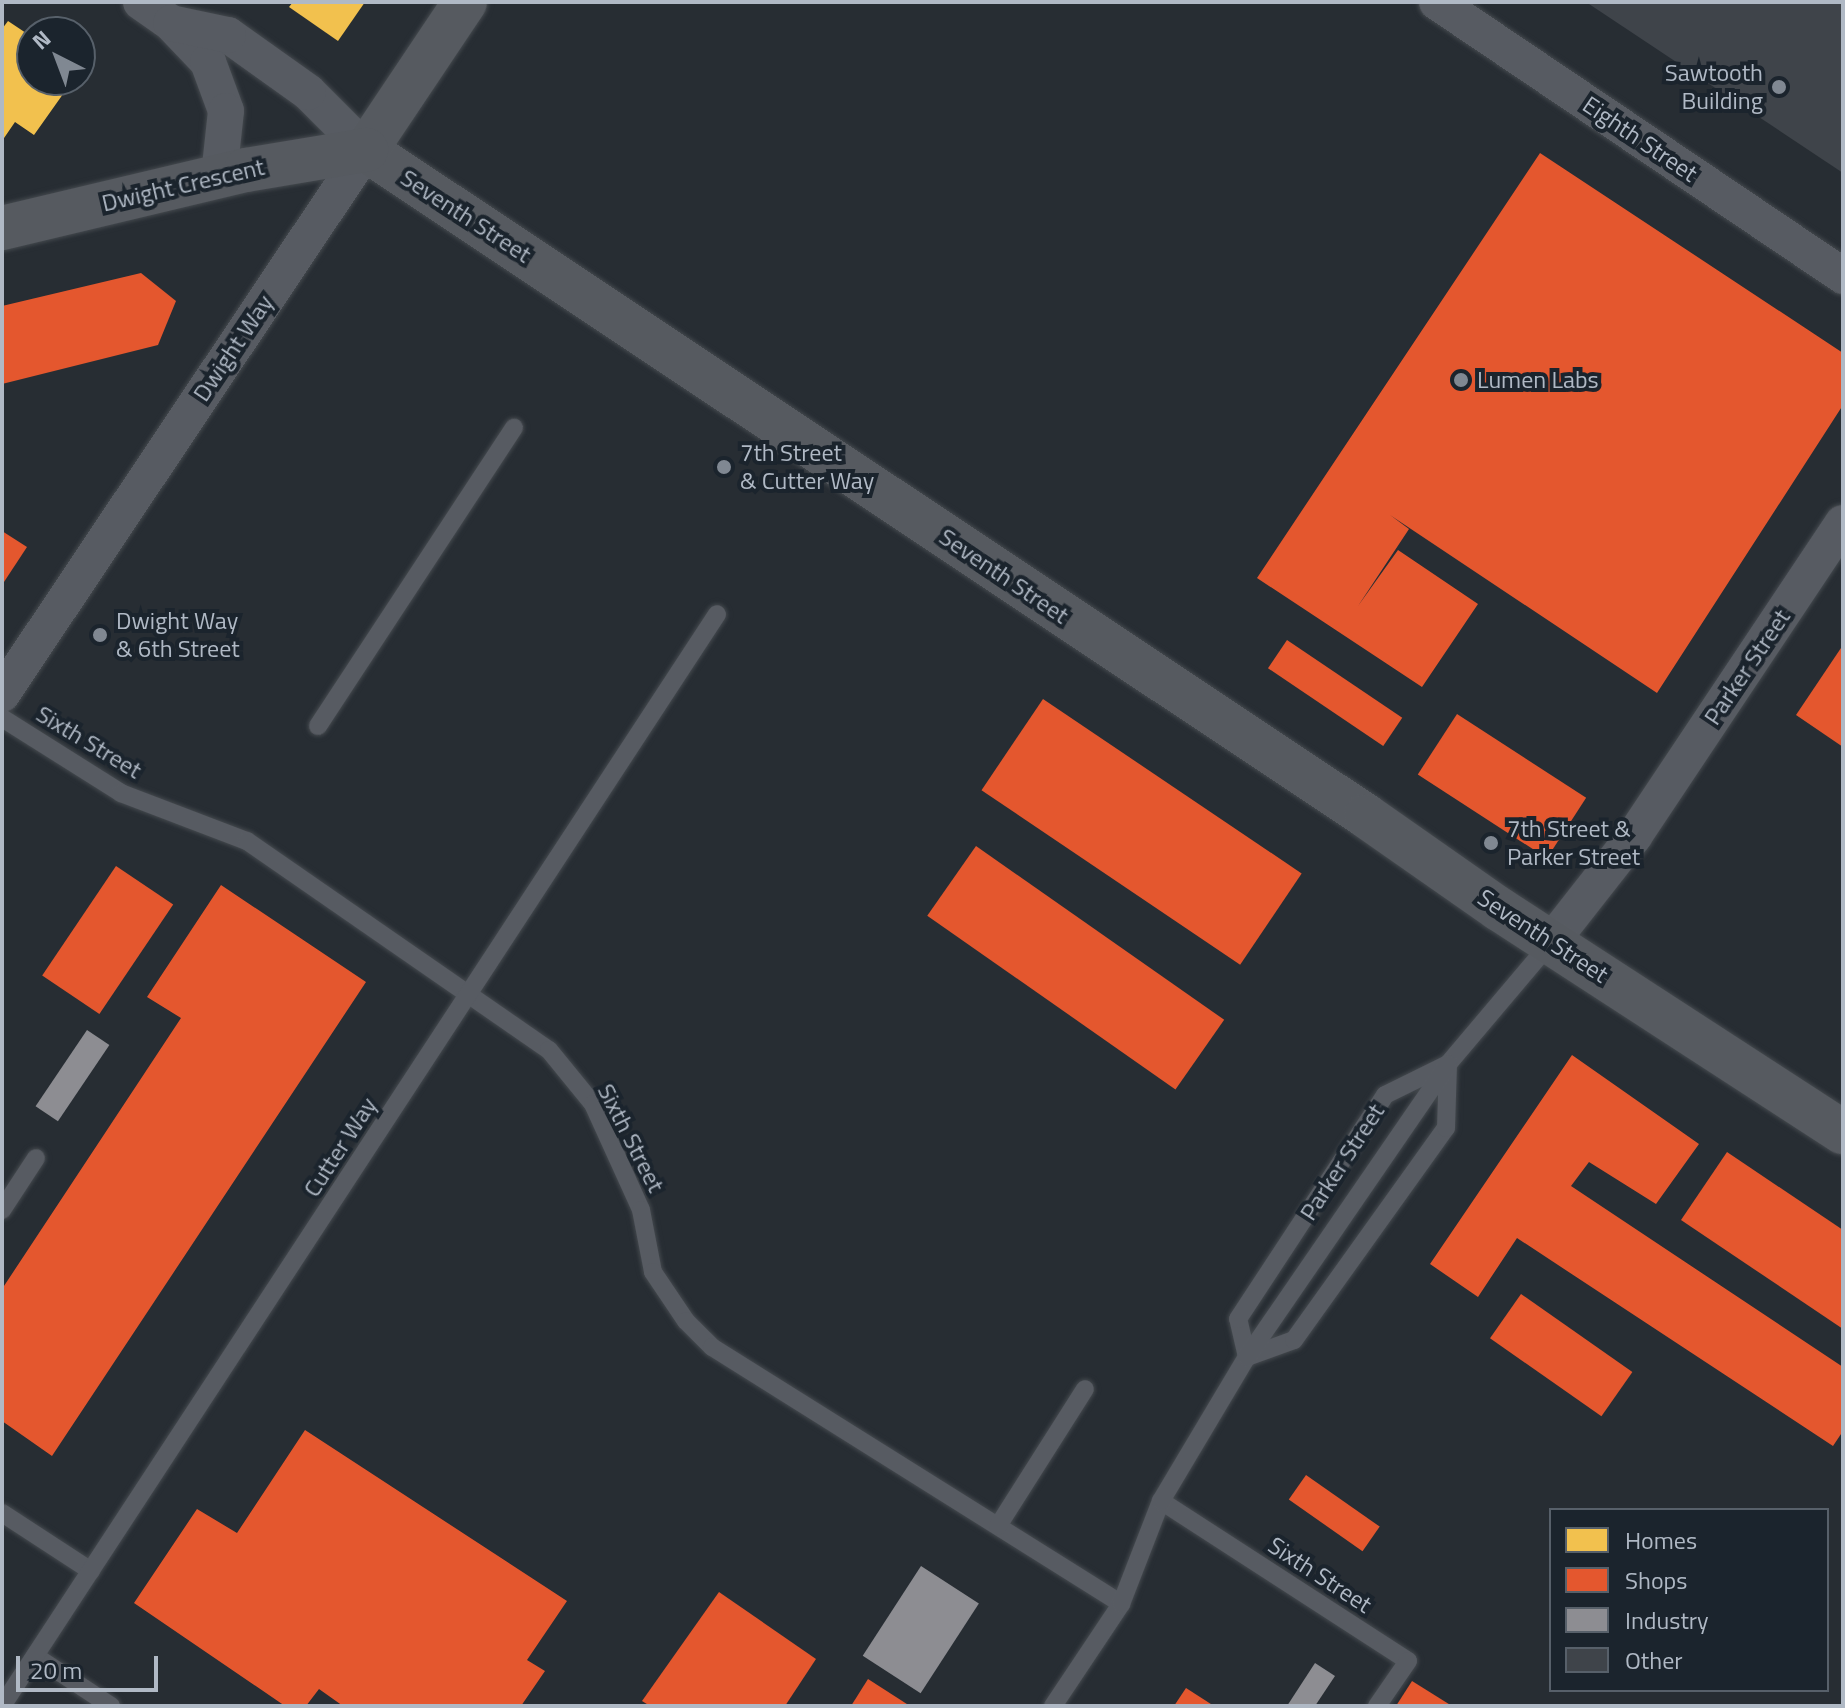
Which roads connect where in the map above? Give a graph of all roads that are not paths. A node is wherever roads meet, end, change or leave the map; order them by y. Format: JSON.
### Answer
{"nodes":[{"id":1,"x":141,"y":2,"type":"edge"},
{"id":2,"x":465,"y":2,"type":"edge"},
{"id":3,"x":1437,"y":2,"type":"edge"},
{"id":4,"x":171,"y":23,"type":"junction"},
{"id":5,"x":366,"y":150,"type":"junction"},
{"id":6,"x":219,"y":175,"type":"junction"},
{"id":7,"x":2,"y":228,"type":"edge"},
{"id":8,"x":1843,"y":276,"type":"edge"},
{"id":9,"x":514,"y":428,"type":"dead end"},
{"id":10,"x":1843,"y":523,"type":"edge"},
{"id":11,"x":717,"y":614,"type":"dead end"},
{"id":12,"x":2,"y":694,"type":"edge"},
{"id":13,"x":2,"y":718,"type":"edge"},
{"id":14,"x":318,"y":726,"type":"dead end"},
{"id":15,"x":1551,"y":942,"type":"junction"},
{"id":16,"x":469,"y":993,"type":"junction"},
{"id":17,"x":1448,"y":1064,"type":"junction"},
{"id":18,"x":1843,"y":1132,"type":"edge"},
{"id":19,"x":36,"y":1158,"type":"dead end"},
{"id":20,"x":2,"y":1210,"type":"edge"},
{"id":21,"x":1247,"y":1357,"type":"junction"},
{"id":22,"x":1085,"y":1389,"type":"dead end"},
{"id":23,"x":1161,"y":1501,"type":"junction"},
{"id":24,"x":2,"y":1513,"type":"edge"},
{"id":25,"x":998,"y":1526,"type":"junction"},
{"id":26,"x":91,"y":1571,"type":"junction"},
{"id":27,"x":1121,"y":1604,"type":"junction"},
{"id":28,"x":35,"y":1656,"type":"junction"},
{"id":29,"x":2,"y":1706,"type":"edge"},
{"id":30,"x":111,"y":1706,"type":"edge"},
{"id":31,"x":1053,"y":1706,"type":"edge"},
{"id":32,"x":1377,"y":1706,"type":"edge"}],
"edges":[{"from":1,"to":4,"type":"street","name":"Seventh Street"},
{"from":2,"to":5,"type":"street","name":"Dwight Way"},
{"from":3,"to":8,"type":"street","name":"Eighth Street"},
{"from":4,"to":5,"type":"street","name":"Seventh Street"},
{"from":4,"to":6,"type":"street","name":"Seventh Street"},
{"from":5,"to":6,"type":"street","name":"Dwight Crescent"},
{"from":5,"to":12,"type":"street","name":"Dwight Way"},
{"from":5,"to":15,"type":"street","name":"Seventh Street"},
{"from":6,"to":7,"type":"street","name":"Dwight Crescent"},
{"from":9,"to":14,"type":"lane"},
{"from":10,"to":15,"type":"street","name":"Parker Street"},
{"from":11,"to":16,"type":"lane","name":"Cutter Way"},
{"from":13,"to":16,"type":"lane","name":"Sixth Street"},
{"from":15,"to":17,"type":"lane","name":"Parker Street"},
{"from":15,"to":18,"type":"street","name":"Seventh Street"},
{"from":16,"to":25,"type":"lane","name":"Sixth Street"},
{"from":16,"to":26,"type":"lane","name":"Cutter Way"},
{"from":17,"to":21,"type":"lane"},
{"from":17,"to":21,"type":"lane"},
{"from":17,"to":21,"type":"lane","name":"Parker Street"},
{"from":19,"to":20,"type":"lane"},
{"from":21,"to":23,"type":"lane"},
{"from":22,"to":25,"type":"lane"},
{"from":23,"to":27,"type":"lane"},
{"from":23,"to":32,"type":"lane","name":"Sixth Street"},
{"from":24,"to":26,"type":"lane"},
{"from":25,"to":27,"type":"lane","name":"Sixth Street"},
{"from":26,"to":28,"type":"lane","name":"Cutter Way"},
{"from":27,"to":31,"type":"lane"},
{"from":28,"to":29,"type":"lane","name":"Cutter Way"},
{"from":28,"to":30,"type":"lane"}]}
